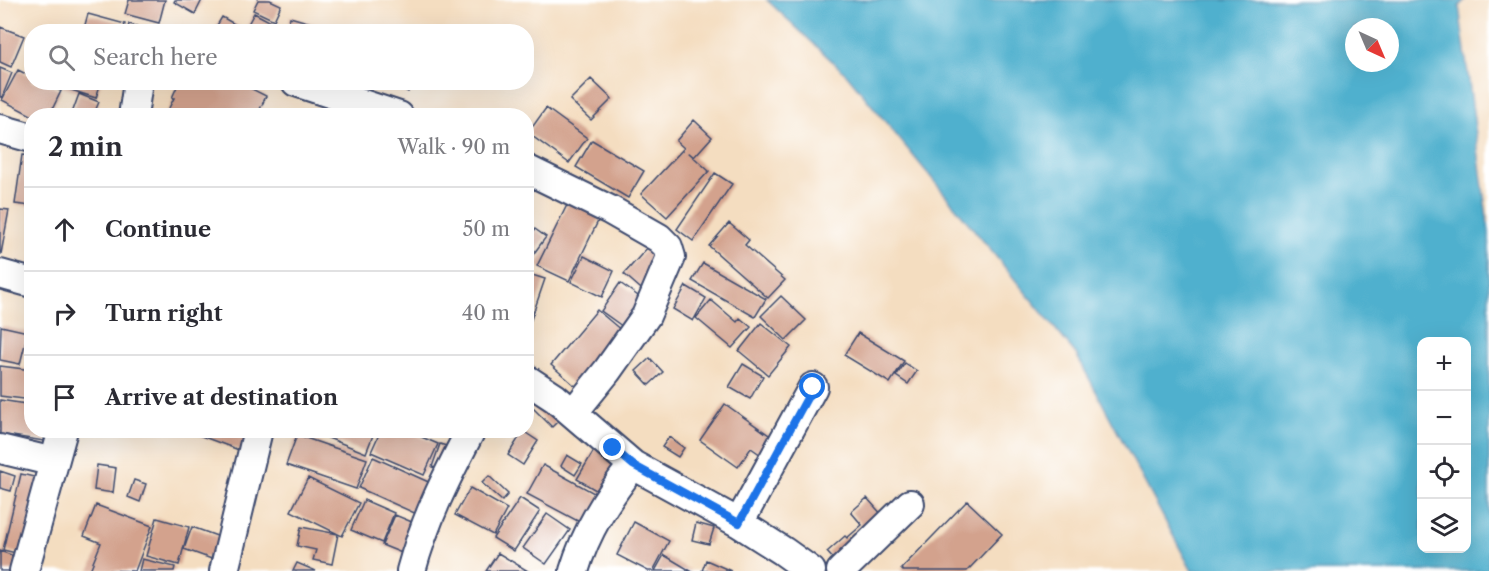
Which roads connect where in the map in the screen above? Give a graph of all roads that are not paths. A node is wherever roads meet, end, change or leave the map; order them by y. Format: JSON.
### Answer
{"nodes":[{"id":1,"x":137,"y":90,"type":"edge"},
{"id":2,"x":320,"y":90,"type":"edge"},
{"id":3,"x":134,"y":108,"type":"edge"},
{"id":4,"x":375,"y":108,"type":"edge"},
{"id":5,"x":0,"y":129,"type":"edge"},
{"id":6,"x":24,"y":136,"type":"edge"},
{"id":7,"x":534,"y":174,"type":"edge"},
{"id":8,"x":0,"y":274,"type":"edge"},
{"id":9,"x":24,"y":281,"type":"edge"},
{"id":10,"x":534,"y":384,"type":"edge"},
{"id":11,"x":813,"y":387,"type":"dead end"},
{"id":12,"x":573,"y":413,"type":"junction"},
{"id":13,"x":61,"y":438,"type":"edge"},
{"id":14,"x":256,"y":438,"type":"edge"},
{"id":15,"x":467,"y":438,"type":"edge"},
{"id":16,"x":0,"y":449,"type":"edge"},
{"id":17,"x":54,"y":462,"type":"junction"},
{"id":18,"x":633,"y":465,"type":"junction"},
{"id":19,"x":910,"y":504,"type":"dead end"},
{"id":20,"x":739,"y":523,"type":"junction"},
{"id":21,"x":24,"y":571,"type":"edge"},
{"id":22,"x":224,"y":571,"type":"edge"},
{"id":23,"x":411,"y":571,"type":"edge"},
{"id":24,"x":574,"y":571,"type":"edge"},
{"id":25,"x":811,"y":571,"type":"edge"},
{"id":26,"x":841,"y":571,"type":"edge"}],
"edges":[{"from":1,"to":3,"type":"street"},
{"from":2,"to":4,"type":"street"},
{"from":5,"to":6,"type":"street"},
{"from":7,"to":12,"type":"street"},
{"from":8,"to":9,"type":"street"},
{"from":10,"to":12,"type":"street"},
{"from":11,"to":20,"type":"street"},
{"from":12,"to":18,"type":"street"},
{"from":13,"to":17,"type":"street"},
{"from":14,"to":22,"type":"street"},
{"from":15,"to":23,"type":"street"},
{"from":16,"to":17,"type":"street"},
{"from":17,"to":21,"type":"street"},
{"from":18,"to":20,"type":"street"},
{"from":18,"to":24,"type":"street"},
{"from":19,"to":26,"type":"street"},
{"from":20,"to":25,"type":"street"}]}
